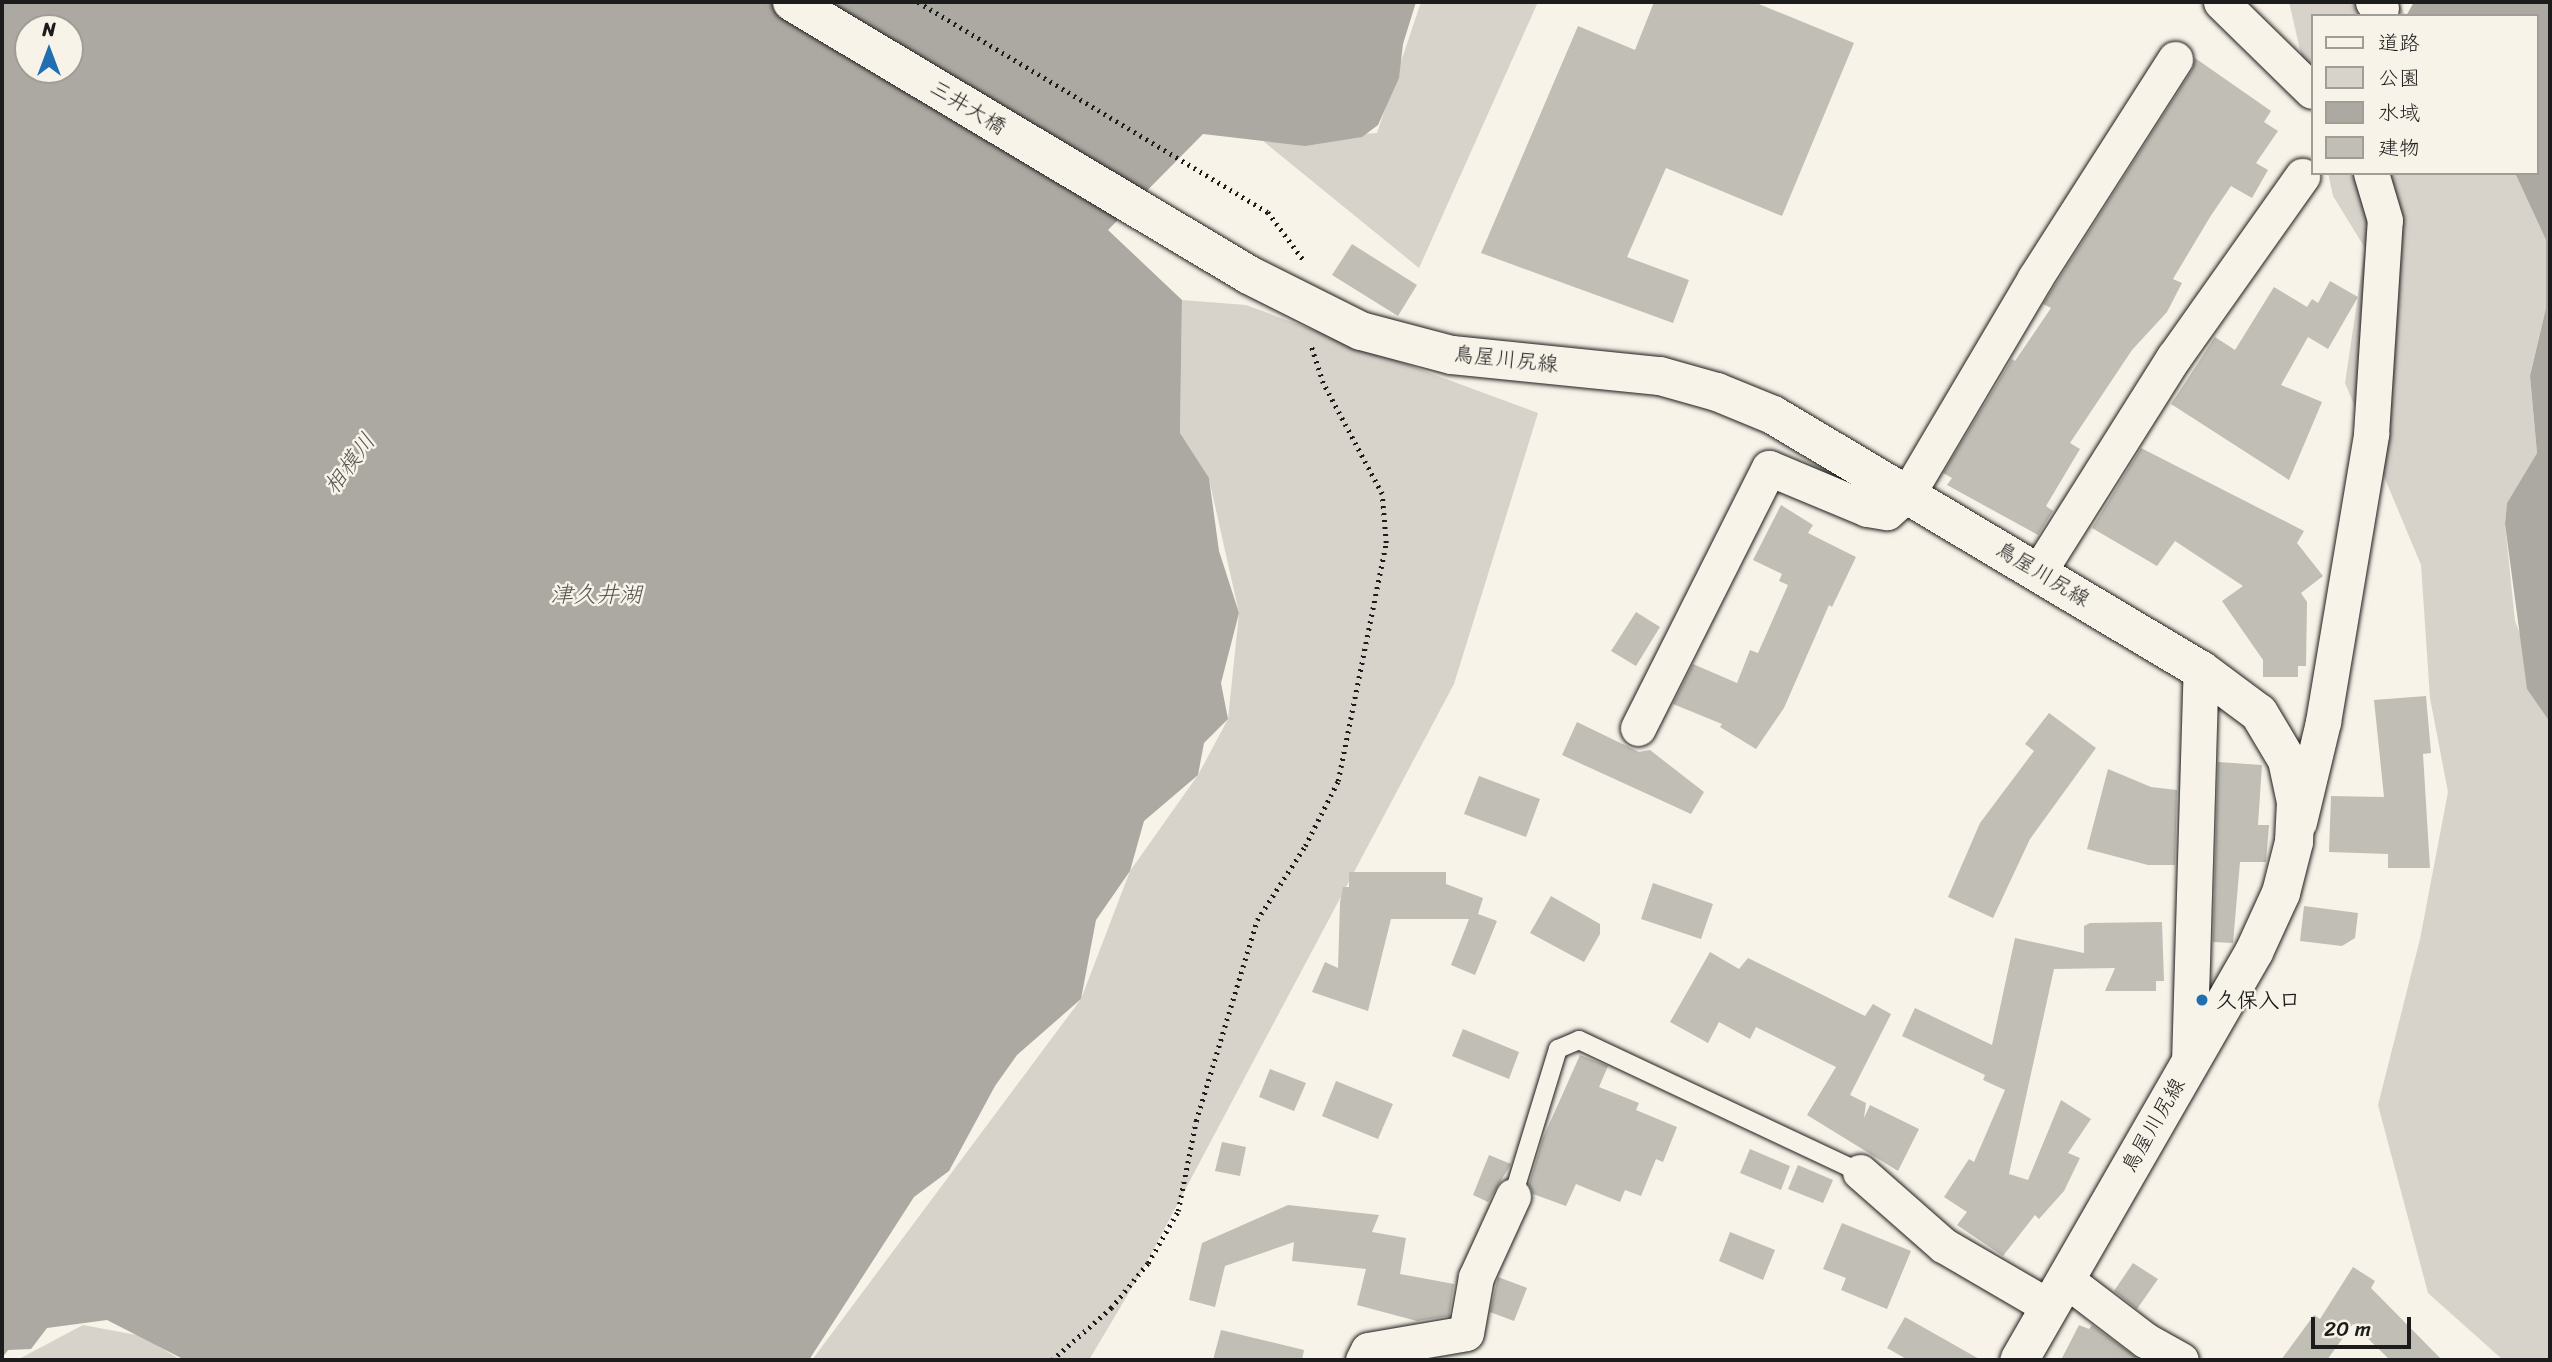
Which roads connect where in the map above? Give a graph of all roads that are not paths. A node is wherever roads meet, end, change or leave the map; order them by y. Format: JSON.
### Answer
{"nodes":[{"id":1,"x":792,"y":2,"type":"edge"},
{"id":2,"x":2221,"y":2,"type":"edge"},
{"id":3,"x":2175,"y":59,"type":"dead end"},
{"id":4,"x":2310,"y":89,"type":"edge"},
{"id":5,"x":2372,"y":175,"type":"edge"},
{"id":6,"x":2302,"y":176,"type":"dead end"},
{"id":7,"x":1143,"y":213,"type":"joint"},
{"id":8,"x":1908,"y":493,"type":"junction"},
{"id":9,"x":2039,"y":571,"type":"junction"},
{"id":10,"x":2201,"y":670,"type":"junction"},
{"id":11,"x":1638,"y":728,"type":"dead end"},
{"id":12,"x":2294,"y":842,"type":"junction"},
{"id":13,"x":2189,"y":1063,"type":"junction"},
{"id":14,"x":1860,"y":1172,"type":"joint"},
{"id":15,"x":1513,"y":1196,"type":"joint"},
{"id":16,"x":2057,"y":1292,"type":"junction"},
{"id":17,"x":1363,"y":1360,"type":"edge"},
{"id":18,"x":2019,"y":1360,"type":"edge"},
{"id":19,"x":2182,"y":1360,"type":"edge"}],
"edges":[{"from":1,"to":7,"type":"main road","name":"三井大橋"},
{"from":2,"to":4,"type":"street"},
{"from":3,"to":8,"type":"street"},
{"from":5,"to":12,"type":"street"},
{"from":6,"to":9,"type":"street"},
{"from":7,"to":8,"type":"main road","name":"鳥屋川尻線"},
{"from":8,"to":9,"type":"main road","name":"鳥屋川尻線"},
{"from":8,"to":11,"type":"street"},
{"from":9,"to":10,"type":"main road","name":"鳥屋川尻線"},
{"from":10,"to":12,"type":"main road","name":"鳥屋川尻線"},
{"from":10,"to":13,"type":"street"},
{"from":12,"to":13,"type":"main road","name":"鳥屋川尻線"},
{"from":13,"to":16,"type":"main road","name":"鳥屋川尻線"},
{"from":14,"to":15,"type":"lane"},
{"from":14,"to":16,"type":"street"},
{"from":15,"to":17,"type":"street"},
{"from":16,"to":18,"type":"main road","name":"鳥屋川尻線"},
{"from":16,"to":19,"type":"street"}]}
